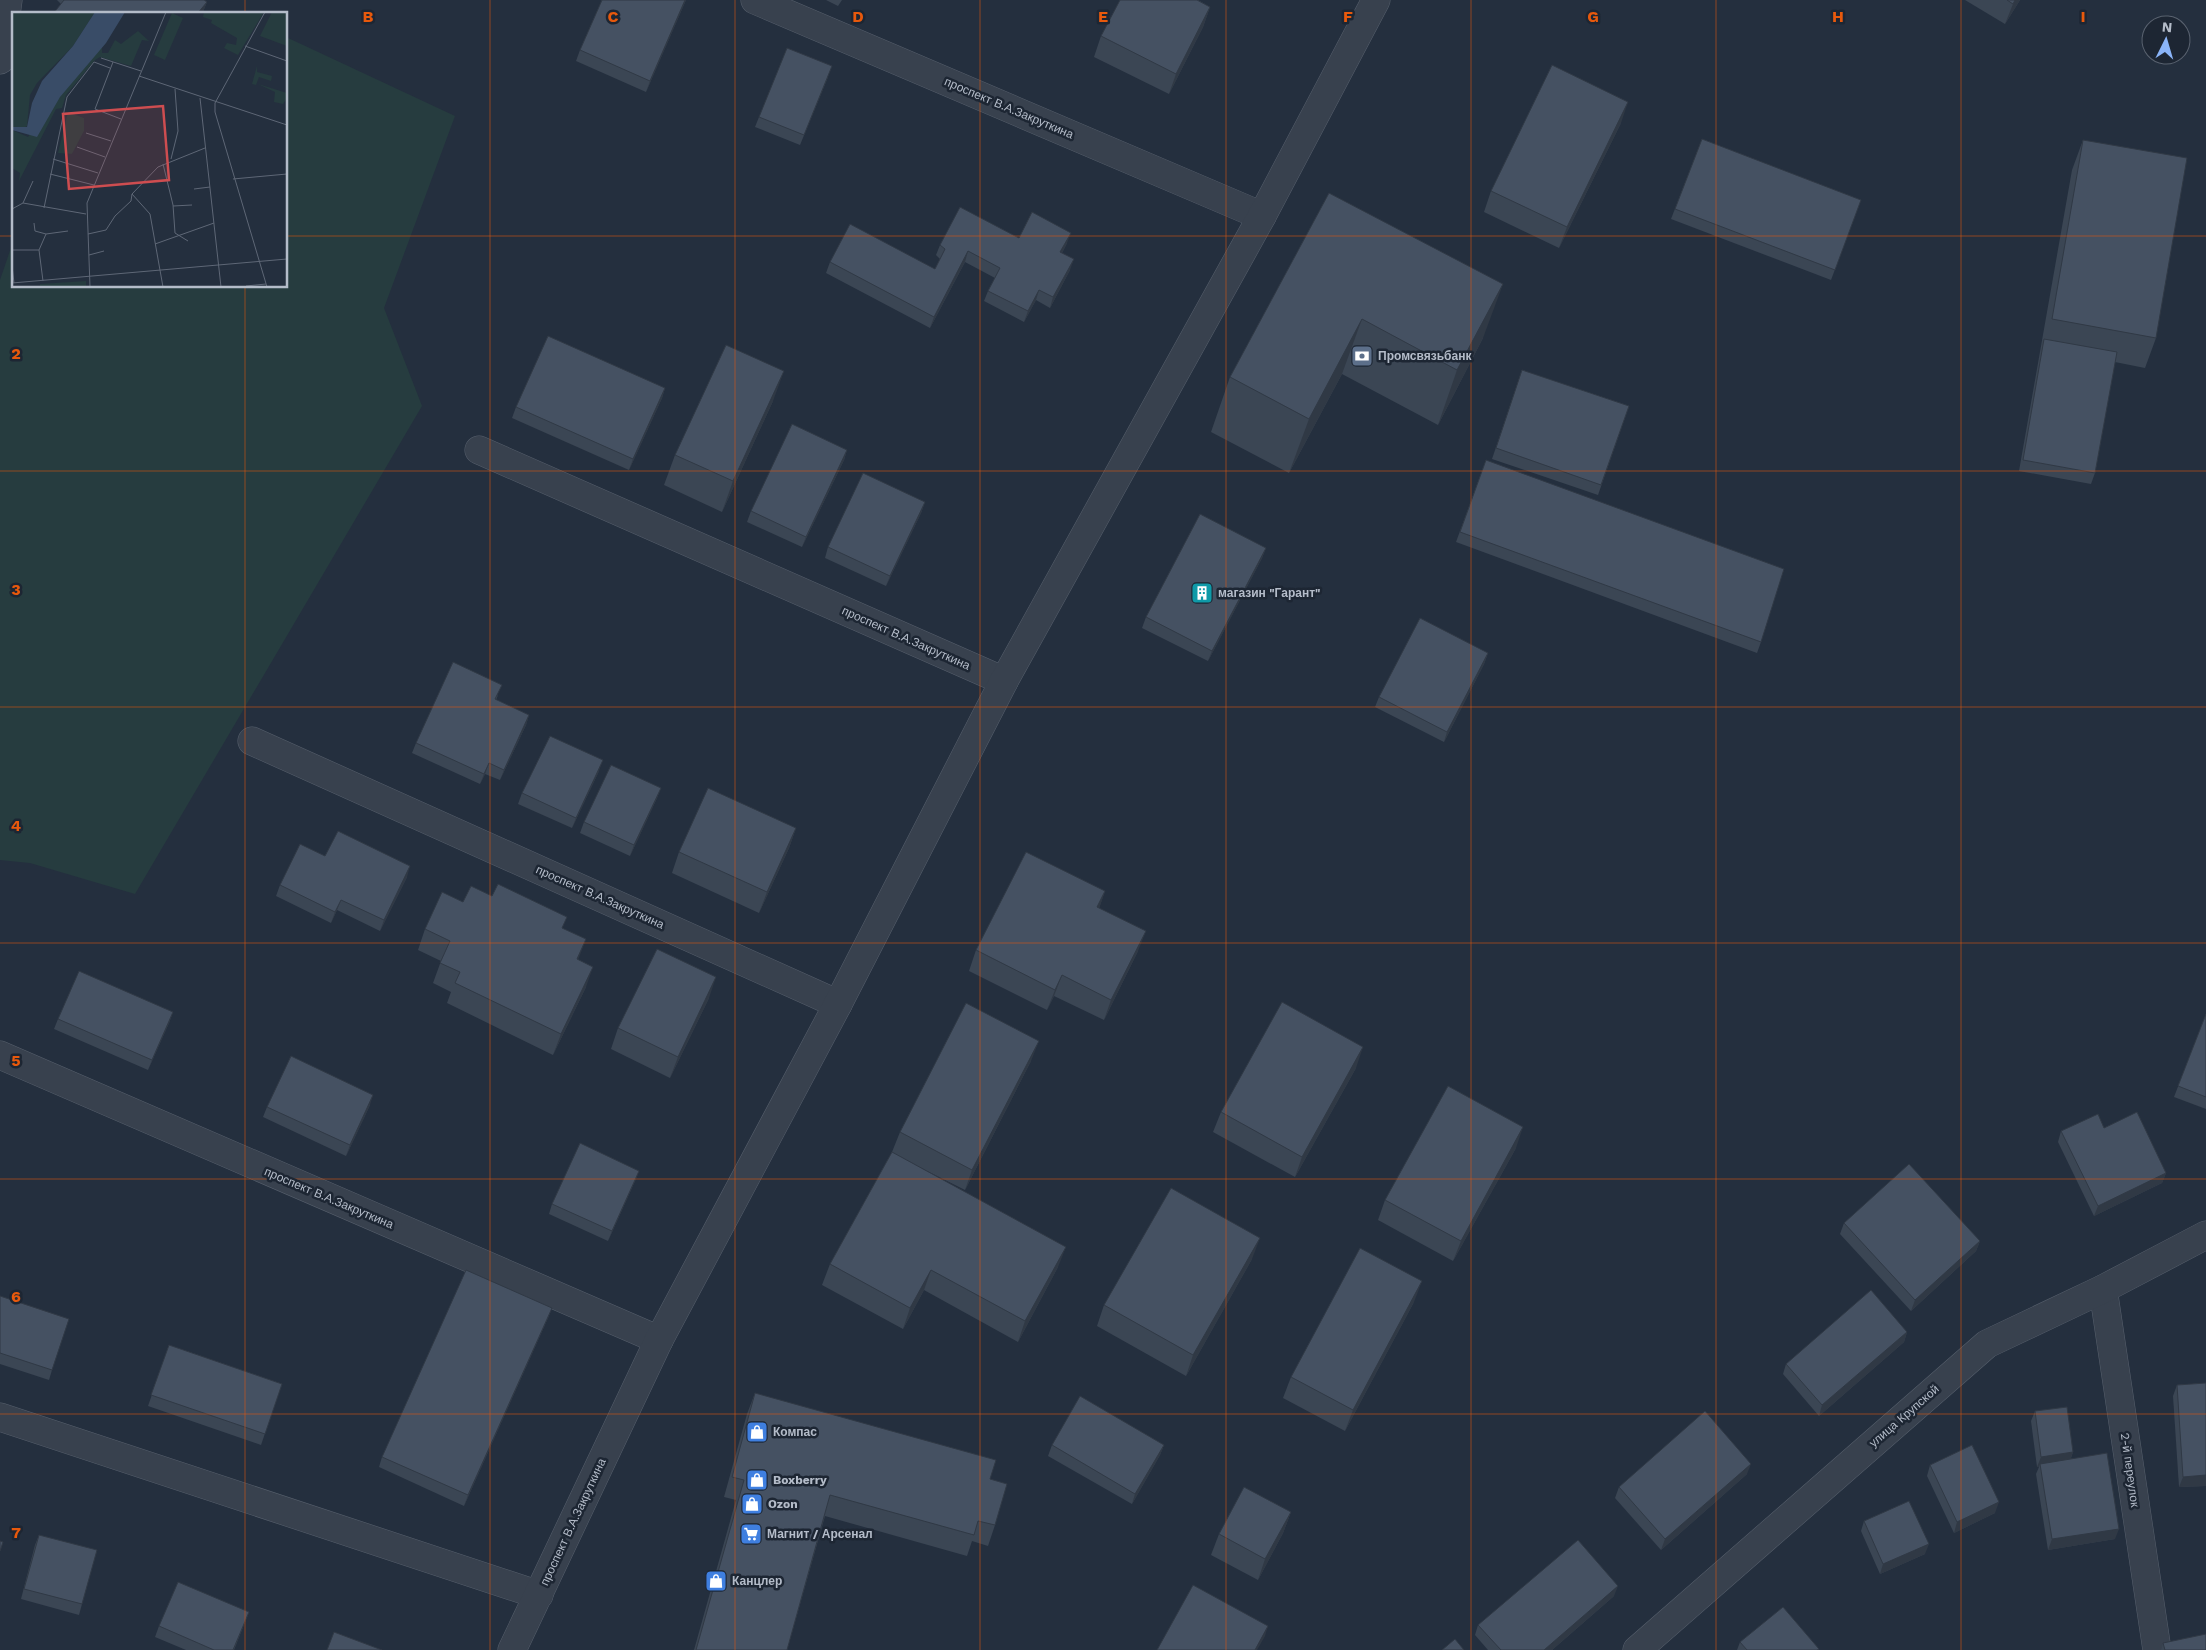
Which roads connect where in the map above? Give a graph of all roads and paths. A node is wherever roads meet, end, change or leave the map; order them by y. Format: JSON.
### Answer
{"nodes":[{"id":1,"x":8,"y":0,"type":"edge"},
{"id":2,"x":755,"y":0,"type":"edge"},
{"id":3,"x":1376,"y":0,"type":"edge"},
{"id":4,"x":0,"y":60,"type":"edge"},
{"id":5,"x":1262,"y":216,"type":"junction"},
{"id":6,"x":479,"y":450,"type":"dead end"},
{"id":7,"x":1004,"y":681,"type":"junction"},
{"id":8,"x":252,"y":741,"type":"dead end"},
{"id":9,"x":838,"y":1004,"type":"junction"},
{"id":10,"x":0,"y":1055,"type":"edge"},
{"id":11,"x":2206,"y":1235,"type":"edge"},
{"id":12,"x":2103,"y":1289,"type":"junction"},
{"id":13,"x":658,"y":1340,"type":"junction"},
{"id":14,"x":0,"y":1417,"type":"edge"},
{"id":15,"x":539,"y":1595,"type":"junction"},
{"id":16,"x":512,"y":1650,"type":"edge"},
{"id":17,"x":1637,"y":1650,"type":"edge"},
{"id":18,"x":2157,"y":1650,"type":"edge"}],
"edges":[{"from":1,"to":4,"type":"street"},
{"from":2,"to":5,"type":"street","name":"проспект В.А.Закруткина"},
{"from":3,"to":5,"type":"street","name":"проспект В.А.Закруткина"},
{"from":5,"to":7,"type":"street","name":"проспект В.А.Закруткина"},
{"from":6,"to":7,"type":"street","name":"проспект В.А.Закруткина"},
{"from":7,"to":9,"type":"street","name":"проспект В.А.Закруткина"},
{"from":8,"to":9,"type":"street","name":"проспект В.А.Закруткина"},
{"from":9,"to":13,"type":"street","name":"проспект В.А.Закруткина"},
{"from":10,"to":13,"type":"street","name":"проспект В.А.Закруткина"},
{"from":11,"to":12,"type":"street","name":"улица Крупской"},
{"from":12,"to":17,"type":"street","name":"улица Крупской"},
{"from":12,"to":18,"type":"street","name":"2-й переулок"},
{"from":13,"to":15,"type":"street","name":"проспект В.А.Закруткина"},
{"from":14,"to":15,"type":"street","name":"проспект В.А.Закруткина"},
{"from":15,"to":16,"type":"street","name":"проспект В.А.Закруткина"}]}
